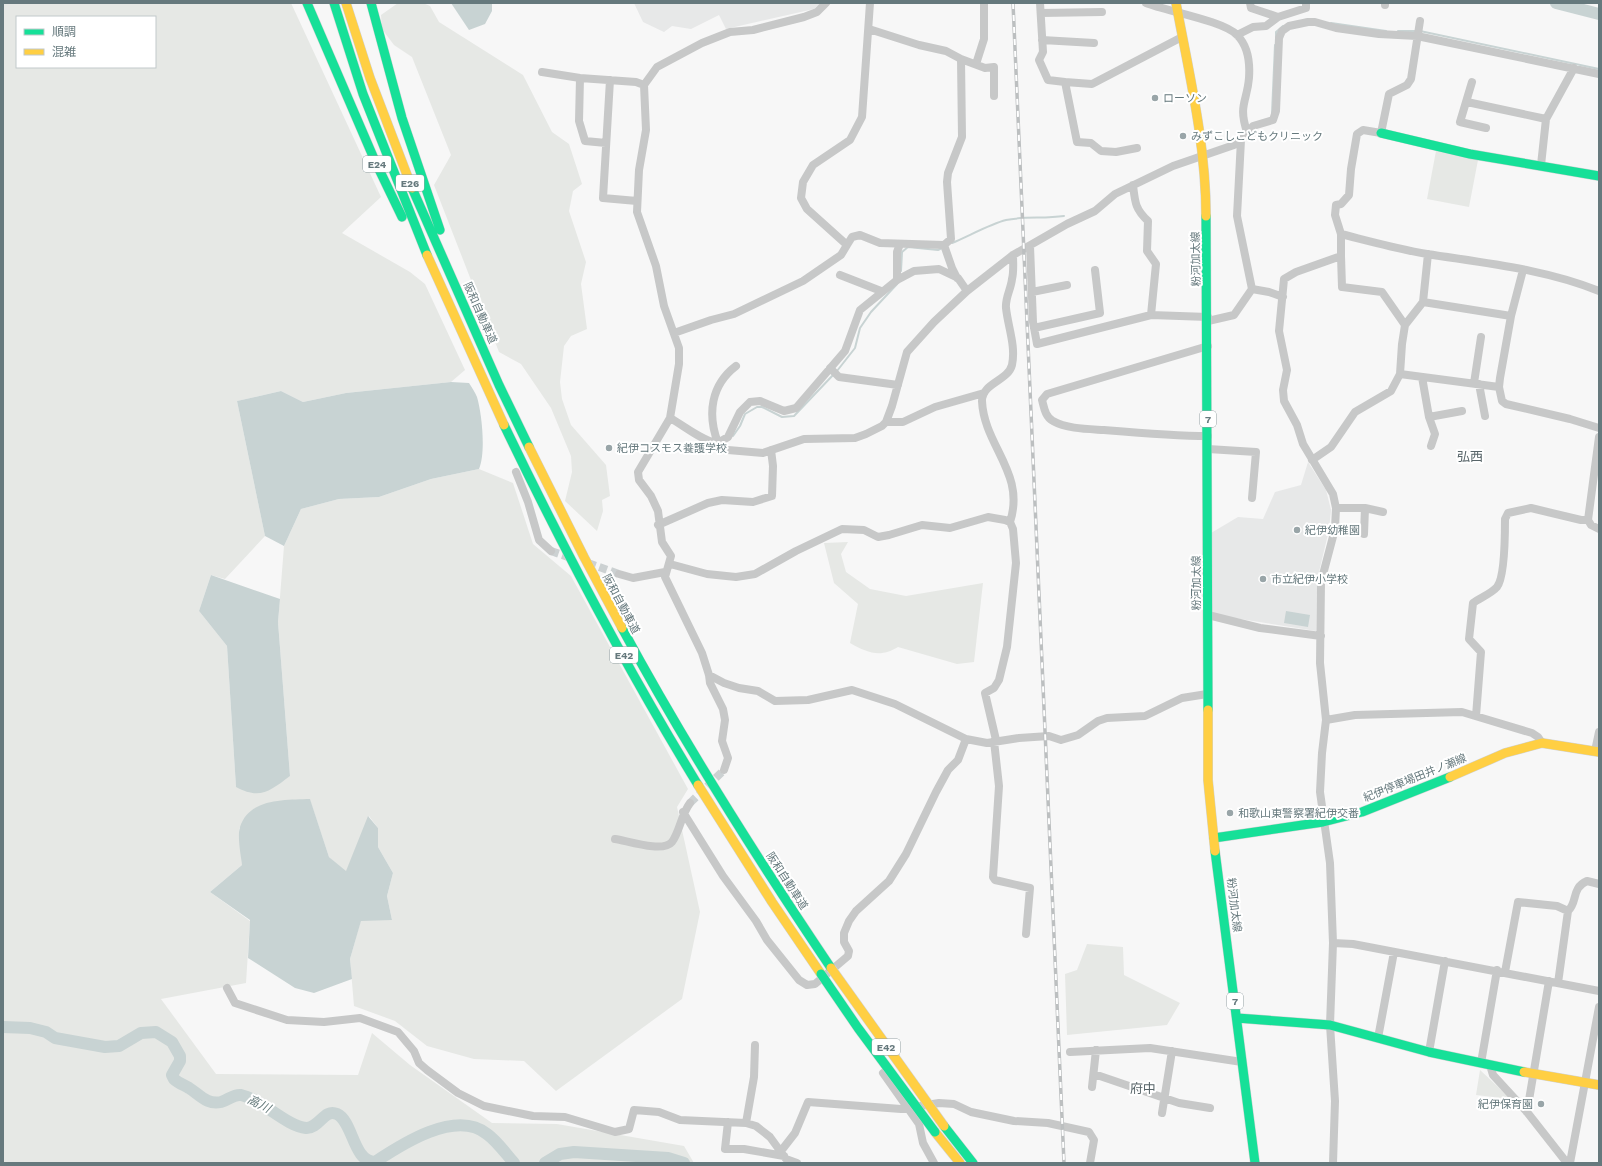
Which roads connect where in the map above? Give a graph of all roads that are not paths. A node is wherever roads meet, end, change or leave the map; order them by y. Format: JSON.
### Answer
{"nodes":[{"id":1,"x":307,"y":3,"type":"edge"},
{"id":2,"x":334,"y":3,"type":"edge"},
{"id":3,"x":347,"y":3,"type":"edge"},
{"id":4,"x":371,"y":3,"type":"edge"},
{"id":5,"x":826,"y":3,"type":"edge"},
{"id":6,"x":870,"y":3,"type":"edge"},
{"id":7,"x":984,"y":3,"type":"edge"},
{"id":8,"x":1040,"y":3,"type":"edge"},
{"id":9,"x":1146,"y":3,"type":"edge"},
{"id":10,"x":1250,"y":3,"type":"edge"},
{"id":11,"x":1306,"y":3,"type":"edge"},
{"id":12,"x":1177,"y":8,"type":"edge"},
{"id":13,"x":1102,"y":12,"type":"dead end"},
{"id":14,"x":1041,"y":13,"type":"junction"},
{"id":15,"x":1278,"y":18,"type":"junction"},
{"id":16,"x":1420,"y":21,"type":"dead end"},
{"id":17,"x":868,"y":29,"type":"junction"},
{"id":18,"x":1418,"y":34,"type":"junction"},
{"id":19,"x":1237,"y":35,"type":"junction"},
{"id":20,"x":1182,"y":37,"type":"junction"},
{"id":21,"x":1042,"y":40,"type":"junction"},
{"id":22,"x":1094,"y":43,"type":"dead end"},
{"id":23,"x":961,"y":59,"type":"junction"},
{"id":24,"x":976,"y":64,"type":"junction"},
{"id":25,"x":1574,"y":68,"type":"junction"},
{"id":26,"x":542,"y":72,"type":"dead end"},
{"id":27,"x":1599,"y":74,"type":"edge"},
{"id":28,"x":580,"y":78,"type":"junction"},
{"id":29,"x":610,"y":80,"type":"junction"},
{"id":30,"x":1065,"y":82,"type":"junction"},
{"id":31,"x":1472,"y":82,"type":"dead end"},
{"id":32,"x":644,"y":85,"type":"junction"},
{"id":33,"x":994,"y":96,"type":"dead end"},
{"id":34,"x":1467,"y":102,"type":"junction"},
{"id":35,"x":1546,"y":119,"type":"junction"},
{"id":36,"x":1486,"y":128,"type":"dead end"},
{"id":37,"x":1247,"y":132,"type":"junction"},
{"id":38,"x":1381,"y":133,"type":"junction"},
{"id":39,"x":1241,"y":140,"type":"junction"},
{"id":40,"x":606,"y":143,"type":"junction"},
{"id":41,"x":1137,"y":148,"type":"dead end"},
{"id":42,"x":1204,"y":156,"type":"junction"},
{"id":43,"x":1541,"y":165,"type":"junction"},
{"id":44,"x":1599,"y":176,"type":"edge"},
{"id":45,"x":1133,"y":185,"type":"junction"},
{"id":46,"x":637,"y":201,"type":"junction"},
{"id":47,"x":1341,"y":234,"type":"junction"},
{"id":48,"x":900,"y":244,"type":"junction"},
{"id":49,"x":944,"y":245,"type":"junction"},
{"id":50,"x":847,"y":246,"type":"junction"},
{"id":51,"x":1030,"y":246,"type":"junction"},
{"id":52,"x":1013,"y":254,"type":"junction"},
{"id":53,"x":1428,"y":254,"type":"junction"},
{"id":54,"x":1341,"y":256,"type":"junction"},
{"id":55,"x":1095,"y":270,"type":"dead end"},
{"id":56,"x":1523,"y":270,"type":"junction"},
{"id":57,"x":840,"y":275,"type":"dead end"},
{"id":58,"x":958,"y":278,"type":"junction"},
{"id":59,"x":897,"y":280,"type":"junction"},
{"id":60,"x":1068,"y":285,"type":"dead end"},
{"id":61,"x":1252,"y":289,"type":"junction"},
{"id":62,"x":881,"y":291,"type":"junction"},
{"id":63,"x":967,"y":291,"type":"junction"},
{"id":64,"x":1599,"y":291,"type":"edge"},
{"id":65,"x":1032,"y":292,"type":"junction"},
{"id":66,"x":1283,"y":297,"type":"junction"},
{"id":67,"x":1423,"y":302,"type":"junction"},
{"id":68,"x":1152,"y":315,"type":"junction"},
{"id":69,"x":1511,"y":316,"type":"junction"},
{"id":70,"x":1208,"y":319,"type":"junction"},
{"id":71,"x":455,"y":320,"type":"junction"},
{"id":72,"x":1405,"y":325,"type":"junction"},
{"id":73,"x":1034,"y":328,"type":"junction"},
{"id":74,"x":674,"y":334,"type":"junction"},
{"id":75,"x":1481,"y":337,"type":"dead end"},
{"id":76,"x":1208,"y":346,"type":"junction"},
{"id":77,"x":486,"y":358,"type":"junction"},
{"id":78,"x":736,"y":366,"type":"dead end"},
{"id":79,"x":830,"y":368,"type":"junction"},
{"id":80,"x":1400,"y":374,"type":"junction"},
{"id":81,"x":1422,"y":377,"type":"junction"},
{"id":82,"x":1476,"y":383,"type":"junction"},
{"id":83,"x":898,"y":385,"type":"junction"},
{"id":84,"x":1499,"y":387,"type":"junction"},
{"id":85,"x":984,"y":393,"type":"junction"},
{"id":86,"x":1462,"y":411,"type":"dead end"},
{"id":87,"x":1485,"y":416,"type":"dead end"},
{"id":88,"x":1429,"y":417,"type":"junction"},
{"id":89,"x":670,"y":418,"type":"junction"},
{"id":90,"x":886,"y":422,"type":"junction"},
{"id":91,"x":1599,"y":429,"type":"edge"},
{"id":92,"x":1208,"y":436,"type":"junction"},
{"id":93,"x":1599,"y":437,"type":"edge"},
{"id":94,"x":718,"y":443,"type":"junction"},
{"id":95,"x":1431,"y":446,"type":"dead end"},
{"id":96,"x":1208,"y":449,"type":"junction"},
{"id":97,"x":771,"y":450,"type":"junction"},
{"id":98,"x":1312,"y":460,"type":"junction"},
{"id":99,"x":516,"y":472,"type":"dead end"},
{"id":100,"x":1252,"y":498,"type":"dead end"},
{"id":101,"x":1336,"y":508,"type":"junction"},
{"id":102,"x":1365,"y":508,"type":"junction"},
{"id":103,"x":1383,"y":512,"type":"dead end"},
{"id":104,"x":1588,"y":520,"type":"junction"},
{"id":105,"x":1010,"y":522,"type":"junction"},
{"id":106,"x":658,"y":525,"type":"junction"},
{"id":107,"x":1599,"y":528,"type":"edge"},
{"id":108,"x":1364,"y":534,"type":"dead end"},
{"id":109,"x":551,"y":551,"type":"tunnel mouth"},
{"id":110,"x":670,"y":564,"type":"junction"},
{"id":111,"x":665,"y":572,"type":"junction"},
{"id":112,"x":619,"y":574,"type":"tunnel mouth"},
{"id":113,"x":1208,"y":615,"type":"junction"},
{"id":114,"x":1321,"y":636,"type":"junction"},
{"id":115,"x":709,"y":675,"type":"junction"},
{"id":116,"x":1207,"y":694,"type":"junction"},
{"id":117,"x":1476,"y":716,"type":"junction"},
{"id":118,"x":1326,"y":720,"type":"junction"},
{"id":119,"x":1599,"y":732,"type":"edge"},
{"id":120,"x":966,"y":739,"type":"junction"},
{"id":121,"x":995,"y":741,"type":"junction"},
{"id":122,"x":1542,"y":743,"type":"junction"},
{"id":123,"x":1597,"y":752,"type":"edge"},
{"id":124,"x":724,"y":770,"type":"tunnel mouth"},
{"id":125,"x":690,"y":803,"type":"tunnel mouth"},
{"id":126,"x":683,"y":812,"type":"junction"},
{"id":127,"x":1323,"y":822,"type":"junction"},
{"id":128,"x":615,"y":838,"type":"dead end"},
{"id":129,"x":1214,"y":838,"type":"junction"},
{"id":130,"x":1599,"y":884,"type":"edge"},
{"id":131,"x":1568,"y":911,"type":"junction"},
{"id":132,"x":1026,"y":934,"type":"dead end"},
{"id":133,"x":1333,"y":943,"type":"junction"},
{"id":134,"x":1394,"y":952,"type":"junction"},
{"id":135,"x":1445,"y":961,"type":"junction"},
{"id":136,"x":1501,"y":971,"type":"junction"},
{"id":137,"x":820,"y":977,"type":"junction"},
{"id":138,"x":1549,"y":981,"type":"junction"},
{"id":139,"x":1558,"y":983,"type":"junction"},
{"id":140,"x":227,"y":988,"type":"dead end"},
{"id":141,"x":1599,"y":990,"type":"edge"},
{"id":142,"x":1599,"y":1007,"type":"edge"},
{"id":143,"x":1237,"y":1018,"type":"junction"},
{"id":144,"x":1330,"y":1025,"type":"junction"},
{"id":145,"x":1378,"y":1038,"type":"junction"},
{"id":146,"x":755,"y":1045,"type":"dead end"},
{"id":147,"x":1096,"y":1050,"type":"junction"},
{"id":148,"x":1172,"y":1051,"type":"junction"},
{"id":149,"x":1070,"y":1052,"type":"dead end"},
{"id":150,"x":1429,"y":1052,"type":"junction"},
{"id":151,"x":1242,"y":1062,"type":"junction"},
{"id":152,"x":1486,"y":1064,"type":"junction"},
{"id":153,"x":1094,"y":1074,"type":"junction"},
{"id":154,"x":1534,"y":1074,"type":"junction"},
{"id":155,"x":1585,"y":1082,"type":"junction"},
{"id":156,"x":1599,"y":1085,"type":"edge"},
{"id":157,"x":1092,"y":1087,"type":"dead end"},
{"id":158,"x":1165,"y":1099,"type":"junction"},
{"id":159,"x":907,"y":1108,"type":"junction"},
{"id":160,"x":1210,"y":1108,"type":"dead end"},
{"id":161,"x":1527,"y":1112,"type":"junction"},
{"id":162,"x":1162,"y":1113,"type":"dead end"},
{"id":163,"x":728,"y":1122,"type":"junction"},
{"id":164,"x":746,"y":1123,"type":"junction"},
{"id":165,"x":783,"y":1153,"type":"junction"},
{"id":166,"x":797,"y":1163,"type":"edge"},
{"id":167,"x":934,"y":1163,"type":"edge"},
{"id":168,"x":960,"y":1163,"type":"edge"},
{"id":169,"x":973,"y":1163,"type":"edge"},
{"id":170,"x":1090,"y":1163,"type":"edge"},
{"id":171,"x":1255,"y":1163,"type":"edge"},
{"id":172,"x":1333,"y":1163,"type":"edge"},
{"id":173,"x":1569,"y":1163,"type":"edge"}],
"edges":[{"from":1,"to":71,"type":"main road","number":"E24"},
{"from":2,"to":71,"type":"main road","name":"阪和自動車道","number":"E26"},
{"from":3,"to":77,"type":"main road","name":"阪和自動車道","number":"E26"},
{"from":4,"to":77,"type":"main road"},
{"from":5,"to":32,"type":"street"},
{"from":6,"to":17,"type":"street"},
{"from":7,"to":24,"type":"street"},
{"from":8,"to":14,"type":"street"},
{"from":9,"to":12,"type":"street"},
{"from":10,"to":15,"type":"street"},
{"from":11,"to":15,"type":"street"},
{"from":12,"to":19,"type":"street"},
{"from":12,"to":20,"type":"main road","name":"粉河加太線","number":"7"},
{"from":13,"to":14,"type":"street"},
{"from":14,"to":21,"type":"street"},
{"from":15,"to":19,"type":"street"},
{"from":16,"to":18,"type":"street"},
{"from":17,"to":23,"type":"street"},
{"from":17,"to":50,"type":"street"},
{"from":18,"to":25,"type":"street"},
{"from":18,"to":37,"type":"street"},
{"from":18,"to":38,"type":"street"},
{"from":19,"to":37,"type":"street"},
{"from":20,"to":30,"type":"street"},
{"from":20,"to":42,"type":"main road","name":"粉河加太線","number":"7"},
{"from":21,"to":22,"type":"street"},
{"from":21,"to":30,"type":"street"},
{"from":23,"to":24,"type":"street"},
{"from":23,"to":49,"type":"street"},
{"from":24,"to":33,"type":"street"},
{"from":25,"to":27,"type":"street"},
{"from":25,"to":35,"type":"street"},
{"from":26,"to":28,"type":"street"},
{"from":28,"to":29,"type":"street"},
{"from":28,"to":40,"type":"street"},
{"from":29,"to":32,"type":"street"},
{"from":29,"to":40,"type":"street"},
{"from":30,"to":41,"type":"street"},
{"from":31,"to":34,"type":"street"},
{"from":32,"to":46,"type":"street"},
{"from":34,"to":35,"type":"street"},
{"from":34,"to":36,"type":"street"},
{"from":35,"to":43,"type":"street"},
{"from":37,"to":39,"type":"street"},
{"from":38,"to":43,"type":"main road"},
{"from":38,"to":47,"type":"street"},
{"from":39,"to":42,"type":"street"},
{"from":39,"to":61,"type":"street"},
{"from":40,"to":46,"type":"street"},
{"from":42,"to":45,"type":"street"},
{"from":42,"to":70,"type":"main road","name":"粉河加太線","number":"7"},
{"from":43,"to":44,"type":"main road"},
{"from":45,"to":51,"type":"street"},
{"from":45,"to":68,"type":"street"},
{"from":46,"to":74,"type":"street"},
{"from":47,"to":53,"type":"street"},
{"from":47,"to":54,"type":"street"},
{"from":48,"to":49,"type":"street"},
{"from":48,"to":50,"type":"street"},
{"from":48,"to":59,"type":"street"},
{"from":49,"to":58,"type":"street"},
{"from":50,"to":74,"type":"street"},
{"from":51,"to":52,"type":"street"},
{"from":51,"to":65,"type":"street"},
{"from":52,"to":63,"type":"street"},
{"from":52,"to":85,"type":"street"},
{"from":53,"to":56,"type":"street"},
{"from":53,"to":67,"type":"street"},
{"from":54,"to":66,"type":"street"},
{"from":54,"to":72,"type":"street"},
{"from":55,"to":73,"type":"street"},
{"from":56,"to":64,"type":"street"},
{"from":56,"to":69,"type":"street"},
{"from":57,"to":62,"type":"street"},
{"from":58,"to":59,"type":"street"},
{"from":58,"to":63,"type":"street"},
{"from":59,"to":62,"type":"street"},
{"from":60,"to":65,"type":"street"},
{"from":61,"to":66,"type":"street"},
{"from":61,"to":70,"type":"street"},
{"from":62,"to":79,"type":"street"},
{"from":63,"to":83,"type":"street"},
{"from":65,"to":73,"type":"street"},
{"from":66,"to":98,"type":"street"},
{"from":67,"to":69,"type":"street"},
{"from":67,"to":72,"type":"street"},
{"from":68,"to":70,"type":"street"},
{"from":68,"to":73,"type":"street"},
{"from":69,"to":84,"type":"street"},
{"from":70,"to":76,"type":"main road","name":"粉河加太線","number":"7"},
{"from":71,"to":137,"type":"main road","name":"阪和自動車道","number":"E42"},
{"from":72,"to":80,"type":"street"},
{"from":74,"to":89,"type":"street"},
{"from":75,"to":82,"type":"street"},
{"from":76,"to":92,"type":"main road","name":"粉河加太線","number":"7"},
{"from":76,"to":92,"type":"street"},
{"from":77,"to":169,"type":"main road","name":"阪和自動車道","number":"E42","bridge":true},
{"from":78,"to":94,"type":"street"},
{"from":79,"to":83,"type":"street"},
{"from":79,"to":94,"type":"street"},
{"from":80,"to":81,"type":"street"},
{"from":80,"to":98,"type":"street"},
{"from":81,"to":82,"type":"street"},
{"from":81,"to":88,"type":"street"},
{"from":82,"to":84,"type":"street"},
{"from":82,"to":87,"type":"street"},
{"from":83,"to":90,"type":"street"},
{"from":84,"to":91,"type":"street"},
{"from":85,"to":90,"type":"street"},
{"from":85,"to":105,"type":"street"},
{"from":86,"to":88,"type":"street"},
{"from":88,"to":95,"type":"street"},
{"from":89,"to":94,"type":"street"},
{"from":89,"to":106,"type":"street"},
{"from":90,"to":97,"type":"street"},
{"from":92,"to":96,"type":"main road","name":"粉河加太線","number":"7"},
{"from":93,"to":104,"type":"street"},
{"from":94,"to":97,"type":"street"},
{"from":96,"to":100,"type":"street"},
{"from":96,"to":113,"type":"main road","name":"粉河加太線","number":"7"},
{"from":97,"to":106,"type":"street"},
{"from":98,"to":101,"type":"street"},
{"from":99,"to":109,"type":"street"},
{"from":101,"to":102,"type":"street"},
{"from":101,"to":114,"type":"street"},
{"from":102,"to":103,"type":"street"},
{"from":102,"to":108,"type":"street"},
{"from":104,"to":107,"type":"street"},
{"from":104,"to":117,"type":"street"},
{"from":105,"to":110,"type":"street"},
{"from":105,"to":121,"type":"street"},
{"from":106,"to":110,"type":"street"},
{"from":110,"to":111,"type":"street"},
{"from":111,"to":112,"type":"street"},
{"from":111,"to":115,"type":"street"},
{"from":113,"to":114,"type":"street"},
{"from":113,"to":116,"type":"main road","name":"粉河加太線","number":"7"},
{"from":114,"to":118,"type":"street"},
{"from":115,"to":120,"type":"street"},
{"from":115,"to":124,"type":"street"},
{"from":116,"to":121,"type":"street"},
{"from":116,"to":129,"type":"main road","name":"粉河加太線","number":"7"},
{"from":117,"to":118,"type":"street"},
{"from":117,"to":122,"type":"street"},
{"from":118,"to":127,"type":"street"},
{"from":119,"to":123,"type":"street"},
{"from":120,"to":121,"type":"street"},
{"from":120,"to":137,"type":"street"},
{"from":121,"to":132,"type":"street"},
{"from":122,"to":123,"type":"main road","name":"紀伊停車場田井ノ瀬線"},
{"from":122,"to":127,"type":"main road","name":"紀伊停車場田井ノ瀬線"},
{"from":125,"to":126,"type":"street"},
{"from":126,"to":128,"type":"street"},
{"from":126,"to":137,"type":"street"},
{"from":127,"to":129,"type":"main road","name":"紀伊停車場田井ノ瀬線"},
{"from":127,"to":133,"type":"street"},
{"from":129,"to":143,"type":"main road","name":"粉河加太線","number":"7"},
{"from":130,"to":131,"type":"street"},
{"from":131,"to":136,"type":"street"},
{"from":131,"to":139,"type":"street"},
{"from":133,"to":134,"type":"street"},
{"from":133,"to":144,"type":"street"},
{"from":134,"to":135,"type":"street"},
{"from":134,"to":145,"type":"street"},
{"from":135,"to":136,"type":"street"},
{"from":135,"to":150,"type":"street"},
{"from":136,"to":138,"type":"street"},
{"from":136,"to":152,"type":"street"},
{"from":137,"to":159,"type":"street"},
{"from":137,"to":168,"type":"main road","name":"阪和自動車道","number":"E42","bridge":true},
{"from":138,"to":139,"type":"street"},
{"from":138,"to":154,"type":"street"},
{"from":139,"to":141,"type":"street"},
{"from":140,"to":163,"type":"street"},
{"from":142,"to":155,"type":"street"},
{"from":143,"to":144,"type":"main road"},
{"from":143,"to":151,"type":"main road","name":"粉河加太線","number":"7"},
{"from":144,"to":145,"type":"main road"},
{"from":144,"to":172,"type":"street"},
{"from":145,"to":150,"type":"main road"},
{"from":146,"to":164,"type":"street"},
{"from":147,"to":148,"type":"street"},
{"from":147,"to":149,"type":"street"},
{"from":147,"to":153,"type":"street"},
{"from":148,"to":151,"type":"street"},
{"from":148,"to":158,"type":"street"},
{"from":150,"to":152,"type":"main road"},
{"from":151,"to":171,"type":"main road","name":"粉河加太線","number":"7"},
{"from":152,"to":154,"type":"main road"},
{"from":152,"to":161,"type":"street"},
{"from":153,"to":157,"type":"street"},
{"from":153,"to":158,"type":"street"},
{"from":154,"to":155,"type":"main road"},
{"from":154,"to":161,"type":"street"},
{"from":155,"to":156,"type":"main road"},
{"from":155,"to":173,"type":"street"},
{"from":158,"to":160,"type":"street"},
{"from":158,"to":162,"type":"street"},
{"from":159,"to":165,"type":"street"},
{"from":159,"to":167,"type":"street"},
{"from":159,"to":170,"type":"street"},
{"from":161,"to":173,"type":"street"},
{"from":163,"to":164,"type":"street"},
{"from":163,"to":165,"type":"street"},
{"from":164,"to":165,"type":"street"},
{"from":165,"to":166,"type":"street"}]}
